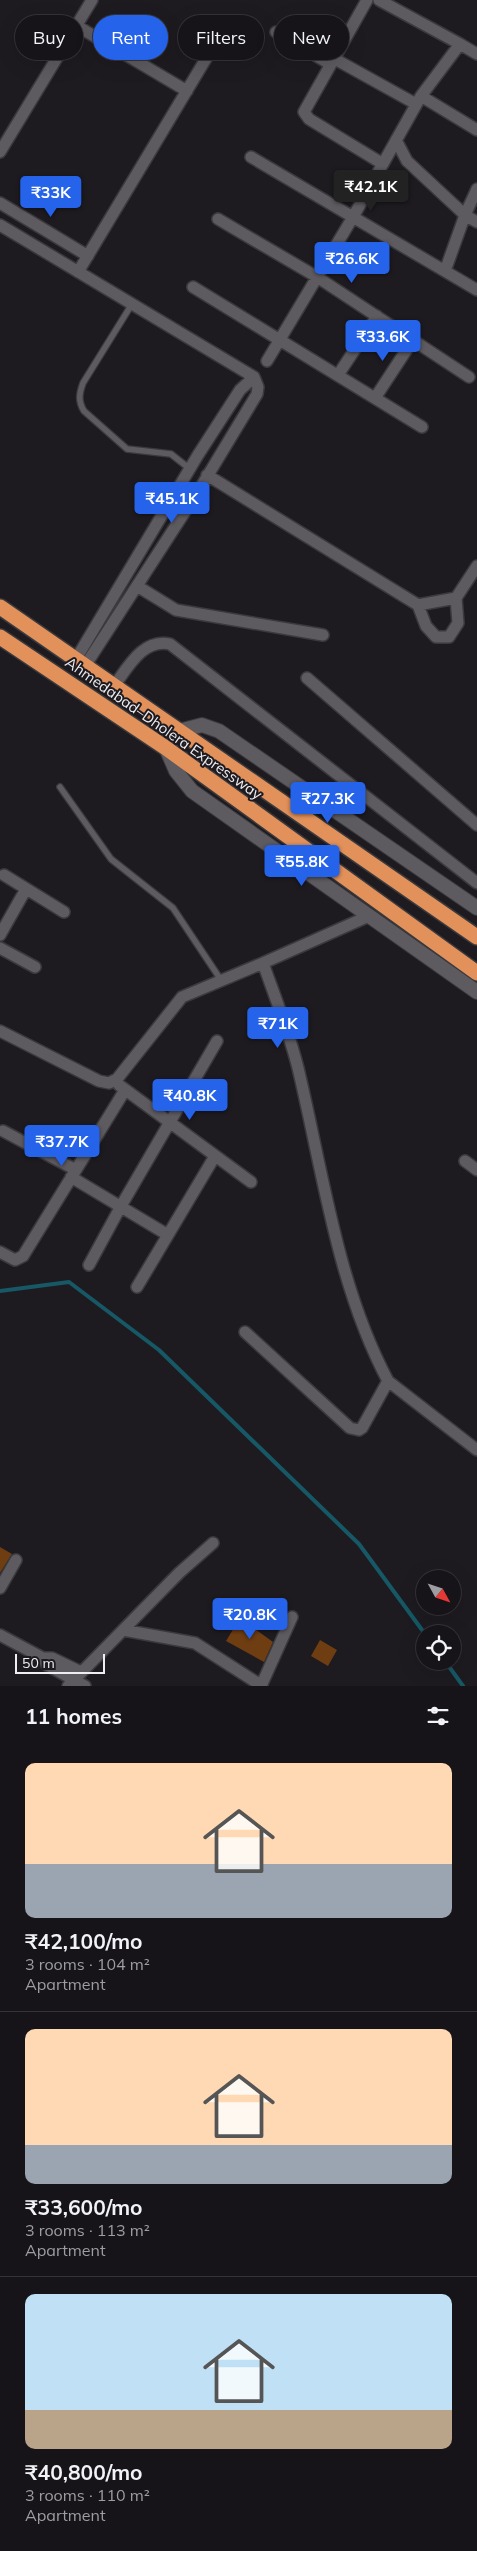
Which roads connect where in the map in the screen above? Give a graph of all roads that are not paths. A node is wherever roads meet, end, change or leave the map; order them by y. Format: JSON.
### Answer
{"nodes":[{"id":1,"x":92,"y":0,"type":"edge"},
{"id":2,"x":367,"y":0,"type":"edge"},
{"id":3,"x":379,"y":0,"type":"edge"},
{"id":4,"x":83,"y":16,"type":"edge"},
{"id":5,"x":83,"y":30,"type":"edge"},
{"id":6,"x":460,"y":44,"type":"junction"},
{"id":7,"x":477,"y":54,"type":"edge"},
{"id":8,"x":56,"y":60,"type":"edge"},
{"id":9,"x":206,"y":60,"type":"edge"},
{"id":10,"x":331,"y":61,"type":"junction"},
{"id":11,"x":187,"y":91,"type":"junction"},
{"id":12,"x":419,"y":100,"type":"junction"},
{"id":13,"x":477,"y":130,"type":"edge"},
{"id":14,"x":396,"y":140,"type":"junction"},
{"id":15,"x":0,"y":152,"type":"edge"},
{"id":16,"x":251,"y":157,"type":"dead end"},
{"id":17,"x":383,"y":164,"type":"junction"},
{"id":18,"x":477,"y":189,"type":"edge"},
{"id":19,"x":0,"y":202,"type":"edge"},
{"id":20,"x":465,"y":215,"type":"junction"},
{"id":21,"x":353,"y":217,"type":"junction"},
{"id":22,"x":218,"y":219,"type":"dead end"},
{"id":23,"x":477,"y":222,"type":"edge"},
{"id":24,"x":0,"y":224,"type":"edge"},
{"id":25,"x":88,"y":256,"type":"junction"},
{"id":26,"x":445,"y":271,"type":"junction"},
{"id":27,"x":78,"y":272,"type":"junction"},
{"id":28,"x":317,"y":277,"type":"junction"},
{"id":29,"x":193,"y":287,"type":"dead end"},
{"id":30,"x":477,"y":290,"type":"edge"},
{"id":31,"x":132,"y":304,"type":"junction"},
{"id":32,"x":377,"y":316,"type":"junction"},
{"id":33,"x":280,"y":339,"type":"junction"},
{"id":34,"x":413,"y":340,"type":"junction"},
{"id":35,"x":267,"y":361,"type":"dead end"},
{"id":36,"x":338,"y":375,"type":"junction"},
{"id":37,"x":254,"y":376,"type":"junction"},
{"id":38,"x":469,"y":377,"type":"dead end"},
{"id":39,"x":375,"y":398,"type":"junction"},
{"id":40,"x":422,"y":427,"type":"dead end"},
{"id":41,"x":198,"y":455,"type":"junction"},
{"id":42,"x":213,"y":464,"type":"junction"},
{"id":43,"x":190,"y":469,"type":"junction"},
{"id":44,"x":207,"y":475,"type":"junction"},
{"id":45,"x":183,"y":480,"type":"junction"},
{"id":46,"x":199,"y":490,"type":"junction"},
{"id":47,"x":477,"y":566,"type":"edge"},
{"id":48,"x":137,"y":586,"type":"junction"},
{"id":49,"x":456,"y":598,"type":"junction"},
{"id":50,"x":418,"y":605,"type":"junction"},
{"id":51,"x":0,"y":607,"type":"edge"},
{"id":52,"x":323,"y":636,"type":"dead end"},
{"id":53,"x":0,"y":637,"type":"edge"},
{"id":54,"x":80,"y":662,"type":"junction"},
{"id":55,"x":307,"y":678,"type":"dead end"},
{"id":56,"x":114,"y":686,"type":"junction"},
{"id":57,"x":179,"y":731,"type":"junction"},
{"id":58,"x":166,"y":748,"type":"junction"},
{"id":59,"x":60,"y":787,"type":"dead end"},
{"id":60,"x":477,"y":825,"type":"edge"},
{"id":61,"x":4,"y":876,"type":"dead end"},
{"id":62,"x":477,"y":883,"type":"edge"},
{"id":63,"x":26,"y":888,"type":"junction"},
{"id":64,"x":477,"y":908,"type":"edge"},
{"id":65,"x":64,"y":912,"type":"dead end"},
{"id":66,"x":369,"y":916,"type":"junction"},
{"id":67,"x":0,"y":935,"type":"edge"},
{"id":68,"x":477,"y":937,"type":"edge"},
{"id":69,"x":0,"y":948,"type":"edge"},
{"id":70,"x":264,"y":963,"type":"junction"},
{"id":71,"x":35,"y":967,"type":"dead end"},
{"id":72,"x":477,"y":973,"type":"edge"},
{"id":73,"x":221,"y":980,"type":"junction"},
{"id":74,"x":477,"y":992,"type":"edge"},
{"id":75,"x":0,"y":1031,"type":"edge"},
{"id":76,"x":217,"y":1041,"type":"dead end"},
{"id":77,"x":113,"y":1081,"type":"junction"},
{"id":78,"x":125,"y":1090,"type":"junction"},
{"id":79,"x":170,"y":1122,"type":"junction"},
{"id":80,"x":3,"y":1131,"type":"dead end"},
{"id":81,"x":215,"y":1156,"type":"junction"},
{"id":82,"x":465,"y":1161,"type":"dead end"},
{"id":83,"x":477,"y":1170,"type":"edge"},
{"id":84,"x":73,"y":1174,"type":"junction"},
{"id":85,"x":251,"y":1182,"type":"dead end"},
{"id":86,"x":121,"y":1206,"type":"junction"},
{"id":87,"x":168,"y":1234,"type":"junction"},
{"id":88,"x":0,"y":1252,"type":"edge"},
{"id":89,"x":90,"y":1266,"type":"dead end"},
{"id":90,"x":137,"y":1287,"type":"dead end"},
{"id":91,"x":245,"y":1332,"type":"dead end"},
{"id":92,"x":388,"y":1381,"type":"junction"},
{"id":93,"x":477,"y":1450,"type":"edge"},
{"id":94,"x":213,"y":1543,"type":"dead end"},
{"id":95,"x":16,"y":1560,"type":"dead end"},
{"id":96,"x":0,"y":1588,"type":"edge"},
{"id":97,"x":292,"y":1617,"type":"dead end"},
{"id":98,"x":123,"y":1630,"type":"junction"},
{"id":99,"x":0,"y":1635,"type":"edge"},
{"id":100,"x":75,"y":1679,"type":"edge"},
{"id":101,"x":86,"y":1686,"type":"edge"},
{"id":102,"x":262,"y":1686,"type":"edge"}],
"edges":[{"from":1,"to":4,"type":"street"},
{"from":2,"to":10,"type":"street"},
{"from":3,"to":6,"type":"street"},
{"from":5,"to":11,"type":"street"},
{"from":6,"to":7,"type":"street"},
{"from":6,"to":12,"type":"street"},
{"from":8,"to":15,"type":"street"},
{"from":9,"to":11,"type":"street"},
{"from":10,"to":12,"type":"street"},
{"from":10,"to":17,"type":"street"},
{"from":11,"to":25,"type":"street"},
{"from":12,"to":13,"type":"street"},
{"from":12,"to":14,"type":"street"},
{"from":14,"to":17,"type":"street"},
{"from":14,"to":20,"type":"street"},
{"from":16,"to":21,"type":"street"},
{"from":17,"to":21,"type":"street"},
{"from":18,"to":20,"type":"street"},
{"from":19,"to":25,"type":"street"},
{"from":20,"to":23,"type":"street"},
{"from":20,"to":26,"type":"street"},
{"from":21,"to":26,"type":"street"},
{"from":21,"to":28,"type":"street"},
{"from":22,"to":28,"type":"street"},
{"from":24,"to":27,"type":"street"},
{"from":25,"to":27,"type":"street"},
{"from":26,"to":30,"type":"street"},
{"from":27,"to":31,"type":"street"},
{"from":28,"to":32,"type":"street"},
{"from":28,"to":33,"type":"street"},
{"from":29,"to":33,"type":"street"},
{"from":31,"to":37,"type":"street"},
{"from":31,"to":43,"type":"lane"},
{"from":32,"to":34,"type":"street"},
{"from":32,"to":36,"type":"street"},
{"from":33,"to":35,"type":"street"},
{"from":33,"to":36,"type":"street"},
{"from":34,"to":38,"type":"street"},
{"from":34,"to":39,"type":"street"},
{"from":36,"to":39,"type":"street"},
{"from":37,"to":41,"type":"street"},
{"from":37,"to":42,"type":"street"},
{"from":39,"to":40,"type":"street"},
{"from":41,"to":42,"type":"street"},
{"from":41,"to":43,"type":"street"},
{"from":42,"to":44,"type":"street"},
{"from":43,"to":45,"type":"street"},
{"from":44,"to":46,"type":"street"},
{"from":44,"to":50,"type":"street"},
{"from":45,"to":46,"type":"street"},
{"from":45,"to":54,"type":"street"},
{"from":46,"to":48,"type":"street"},
{"from":47,"to":49,"type":"street"},
{"from":48,"to":52,"type":"street"},
{"from":48,"to":54,"type":"street"},
{"from":49,"to":50,"type":"street"},
{"from":49,"to":50,"type":"street"},
{"from":51,"to":54,"type":"highway","name":"Ahmedabad–Dholera Expressway"},
{"from":53,"to":58,"type":"highway","name":"Ahmedabad–Dholera Expressway"},
{"from":54,"to":56,"type":"highway","name":"Ahmedabad–Dholera Expressway"},
{"from":55,"to":60,"type":"street"},
{"from":56,"to":57,"type":"highway","name":"Ahmedabad–Dholera Expressway"},
{"from":56,"to":62,"type":"street"},
{"from":57,"to":64,"type":"street"},
{"from":57,"to":68,"type":"highway","name":"Ahmedabad–Dholera Expressway"},
{"from":58,"to":66,"type":"street"},
{"from":58,"to":72,"type":"highway","name":"Ahmedabad–Dholera Expressway"},
{"from":59,"to":73,"type":"lane"},
{"from":61,"to":63,"type":"street"},
{"from":63,"to":65,"type":"street"},
{"from":63,"to":67,"type":"street"},
{"from":66,"to":70,"type":"street"},
{"from":66,"to":74,"type":"street"},
{"from":69,"to":71,"type":"street"},
{"from":70,"to":73,"type":"street"},
{"from":70,"to":92,"type":"street"},
{"from":73,"to":77,"type":"street"},
{"from":75,"to":77,"type":"street"},
{"from":76,"to":79,"type":"street"},
{"from":77,"to":78,"type":"street"},
{"from":78,"to":79,"type":"street"},
{"from":78,"to":84,"type":"street"},
{"from":79,"to":81,"type":"street"},
{"from":79,"to":86,"type":"street"},
{"from":80,"to":84,"type":"street"},
{"from":81,"to":85,"type":"street"},
{"from":81,"to":87,"type":"street"},
{"from":82,"to":83,"type":"street"},
{"from":84,"to":86,"type":"street"},
{"from":84,"to":88,"type":"street"},
{"from":86,"to":87,"type":"street"},
{"from":86,"to":89,"type":"street"},
{"from":87,"to":90,"type":"street"},
{"from":91,"to":92,"type":"street"},
{"from":92,"to":93,"type":"street"},
{"from":94,"to":98,"type":"street"},
{"from":95,"to":96,"type":"street"},
{"from":97,"to":102,"type":"street"},
{"from":98,"to":100,"type":"street"},
{"from":98,"to":102,"type":"street"},
{"from":99,"to":100,"type":"street"},
{"from":100,"to":101,"type":"street"}]}
